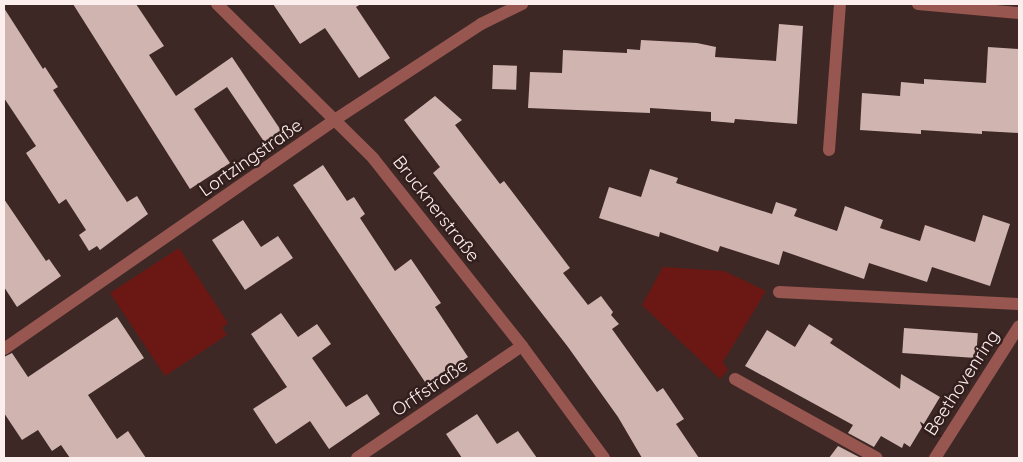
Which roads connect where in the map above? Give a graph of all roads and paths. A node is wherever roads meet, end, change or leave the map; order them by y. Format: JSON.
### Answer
{"nodes":[{"id":1,"x":216,"y":4,"type":"edge"},
{"id":2,"x":522,"y":4,"type":"edge"},
{"id":3,"x":840,"y":4,"type":"edge"},
{"id":4,"x":918,"y":4,"type":"edge"},
{"id":5,"x":1019,"y":13,"type":"edge"},
{"id":6,"x":336,"y":119,"type":"junction"},
{"id":7,"x":829,"y":150,"type":"dead end"},
{"id":8,"x":779,"y":292,"type":"dead end"},
{"id":9,"x":1019,"y":304,"type":"edge"},
{"id":10,"x":1019,"y":326,"type":"edge"},
{"id":11,"x":522,"y":346,"type":"junction"},
{"id":12,"x":4,"y":349,"type":"edge"},
{"id":13,"x":735,"y":379,"type":"dead end"},
{"id":14,"x":357,"y":458,"type":"edge"},
{"id":15,"x":604,"y":458,"type":"edge"},
{"id":16,"x":877,"y":458,"type":"edge"},
{"id":17,"x":935,"y":458,"type":"edge"}],
"edges":[{"from":1,"to":6,"type":"street","name":"Brucknerstraße"},
{"from":2,"to":6,"type":"street","name":"Lortzingstraße"},
{"from":3,"to":7,"type":"street"},
{"from":4,"to":5,"type":"street"},
{"from":6,"to":11,"type":"street","name":"Brucknerstraße"},
{"from":6,"to":12,"type":"street","name":"Lortzingstraße"},
{"from":8,"to":9,"type":"street"},
{"from":10,"to":17,"type":"street","name":"Beethovenring"},
{"from":11,"to":14,"type":"street","name":"Orffstraße"},
{"from":11,"to":15,"type":"street","name":"Brucknerstraße"},
{"from":13,"to":16,"type":"street"}]}
